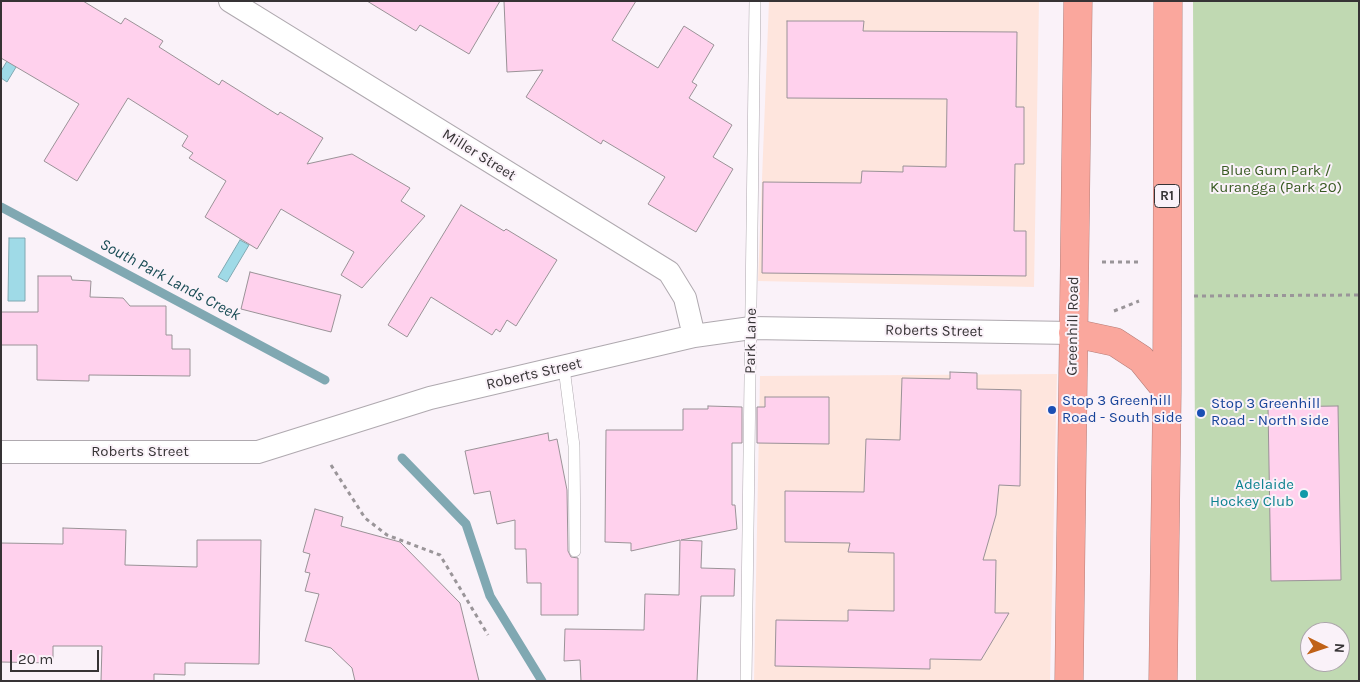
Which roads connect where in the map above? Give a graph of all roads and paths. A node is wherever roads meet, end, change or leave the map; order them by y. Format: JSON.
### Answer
{"nodes":[{"id":1,"x":230,"y":1,"type":"edge"},
{"id":2,"x":755,"y":1,"type":"edge"},
{"id":3,"x":1168,"y":1,"type":"edge"},
{"id":4,"x":1080,"y":7,"type":"edge"},
{"id":5,"x":1101,"y":262,"type":"dead end"},
{"id":6,"x":1147,"y":262,"type":"dead end"},
{"id":7,"x":1359,"y":295,"type":"edge"},
{"id":8,"x":1189,"y":296,"type":"dead end"},
{"id":9,"x":1148,"y":298,"type":"dead end"},
{"id":10,"x":1108,"y":313,"type":"dead end"},
{"id":11,"x":751,"y":328,"type":"junction"},
{"id":12,"x":1073,"y":333,"type":"junction"},
{"id":13,"x":694,"y":336,"type":"junction"},
{"id":14,"x":564,"y":368,"type":"junction"},
{"id":15,"x":1168,"y":391,"type":"junction"},
{"id":16,"x":1,"y":452,"type":"edge"},
{"id":17,"x":331,"y":465,"type":"dead end"},
{"id":18,"x":575,"y":551,"type":"dead end"},
{"id":19,"x":488,"y":635,"type":"dead end"},
{"id":20,"x":746,"y":681,"type":"edge"},
{"id":21,"x":1069,"y":681,"type":"edge"},
{"id":22,"x":1163,"y":681,"type":"edge"}],
"edges":[{"from":1,"to":13,"type":"street","name":"Miller Street"},
{"from":2,"to":11,"type":"lane","name":"Park Lane"},
{"from":3,"to":15,"type":"highway","number":"R1"},
{"from":4,"to":12,"type":"highway","name":"Greenhill Road"},
{"from":5,"to":6,"type":"path"},
{"from":7,"to":8,"type":"path"},
{"from":9,"to":10,"type":"path"},
{"from":11,"to":12,"type":"street","name":"Roberts Street"},
{"from":11,"to":13,"type":"street","name":"Roberts Street"},
{"from":11,"to":20,"type":"lane","name":"Park Lane"},
{"from":12,"to":15,"type":"highway"},
{"from":12,"to":21,"type":"highway","name":"Greenhill Road"},
{"from":13,"to":14,"type":"street","name":"Roberts Street"},
{"from":14,"to":16,"type":"street","name":"Roberts Street"},
{"from":14,"to":18,"type":"lane"},
{"from":15,"to":22,"type":"highway","number":"R1"},
{"from":17,"to":19,"type":"path"}]}
